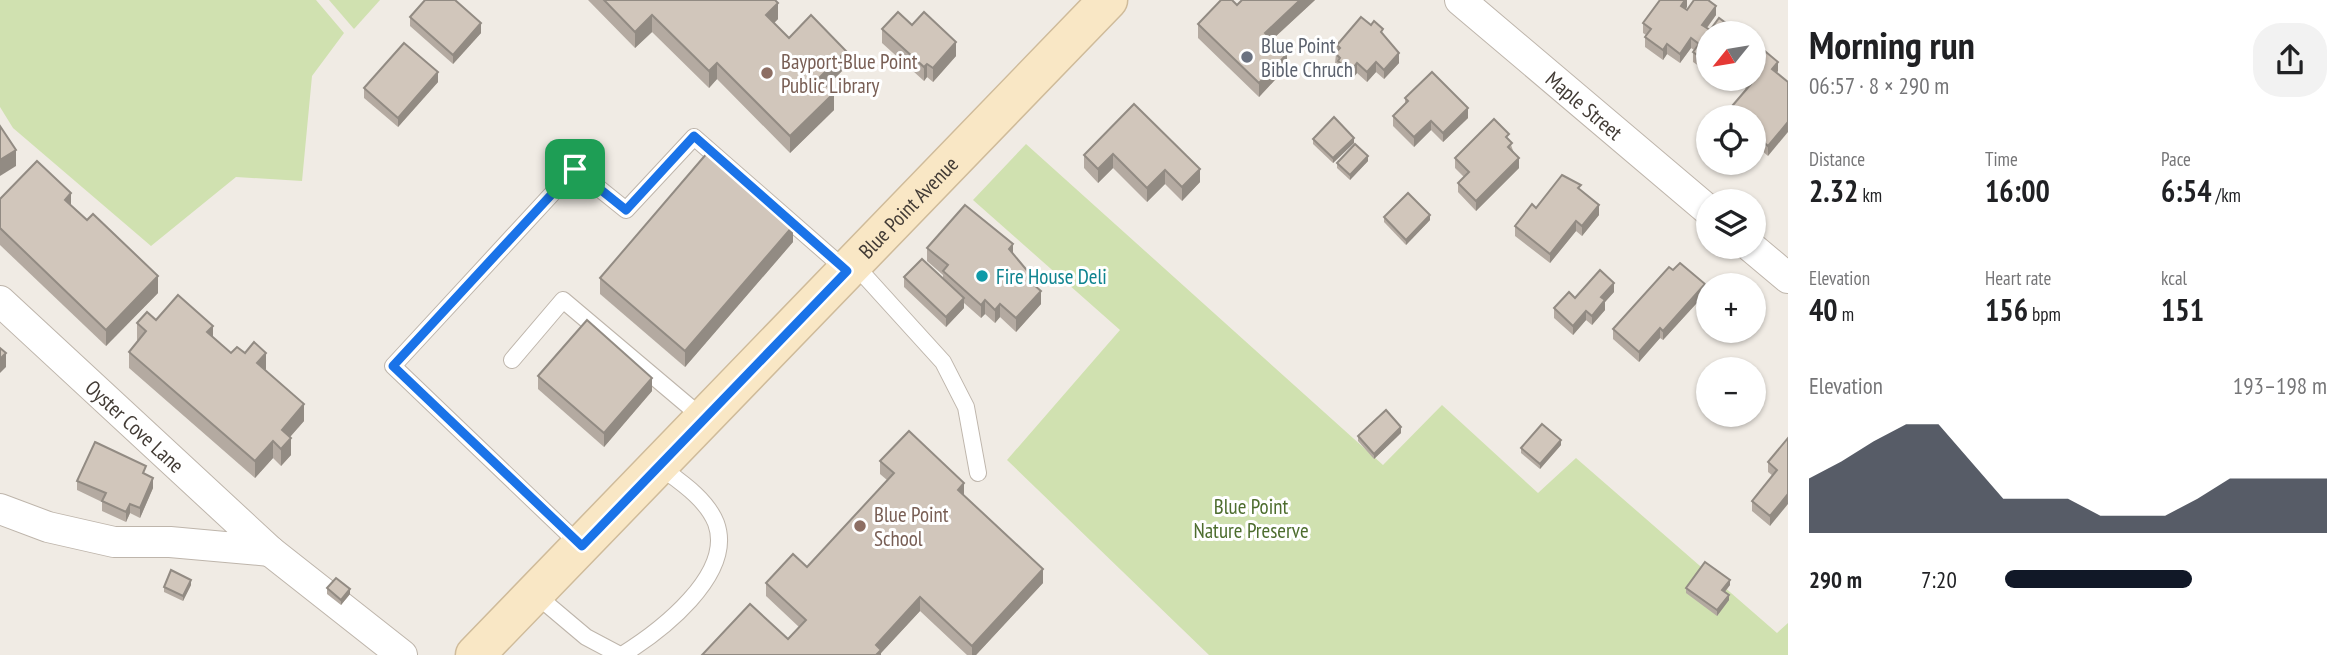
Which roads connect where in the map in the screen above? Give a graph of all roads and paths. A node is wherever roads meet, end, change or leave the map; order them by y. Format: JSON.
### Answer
{"nodes":[{"id":1,"x":1108,"y":0,"type":"edge"},
{"id":2,"x":1460,"y":0,"type":"edge"},
{"id":3,"x":1696,"y":200,"type":"edge"},
{"id":4,"x":1765,"y":259,"type":"edge"},
{"id":5,"x":850,"y":267,"type":"junction"},
{"id":6,"x":1788,"y":278,"type":"edge"},
{"id":7,"x":0,"y":301,"type":"edge"},
{"id":8,"x":512,"y":360,"type":"dead end"},
{"id":9,"x":704,"y":419,"type":"junction"},
{"id":10,"x":659,"y":466,"type":"junction"},
{"id":11,"x":978,"y":473,"type":"dead end"},
{"id":12,"x":0,"y":509,"type":"edge"},
{"id":13,"x":582,"y":546,"type":"junction"},
{"id":14,"x":270,"y":551,"type":"junction"},
{"id":15,"x":535,"y":594,"type":"junction"},
{"id":16,"x":482,"y":653,"type":"edge"},
{"id":17,"x":402,"y":655,"type":"edge"},
{"id":18,"x":621,"y":655,"type":"edge"}],
"edges":[{"from":1,"to":5,"type":"street","name":"Blue Point Avenue"},
{"from":2,"to":3,"type":"street","name":"Maple Street"},
{"from":4,"to":6,"type":"street"},
{"from":5,"to":9,"type":"street","name":"Blue Point Avenue"},
{"from":5,"to":11,"type":"lane"},
{"from":5,"to":13,"type":"lane"},
{"from":7,"to":14,"type":"street","name":"Oyster Cove Lane"},
{"from":8,"to":9,"type":"lane"},
{"from":9,"to":10,"type":"street","name":"Blue Point Avenue"},
{"from":10,"to":13,"type":"street","name":"Blue Point Avenue"},
{"from":10,"to":18,"type":"lane"},
{"from":12,"to":14,"type":"street"},
{"from":13,"to":15,"type":"street","name":"Blue Point Avenue"},
{"from":14,"to":17,"type":"street","name":"Oyster Cove Lane"},
{"from":15,"to":16,"type":"street","name":"Blue Point Avenue"},
{"from":15,"to":18,"type":"lane"}]}
